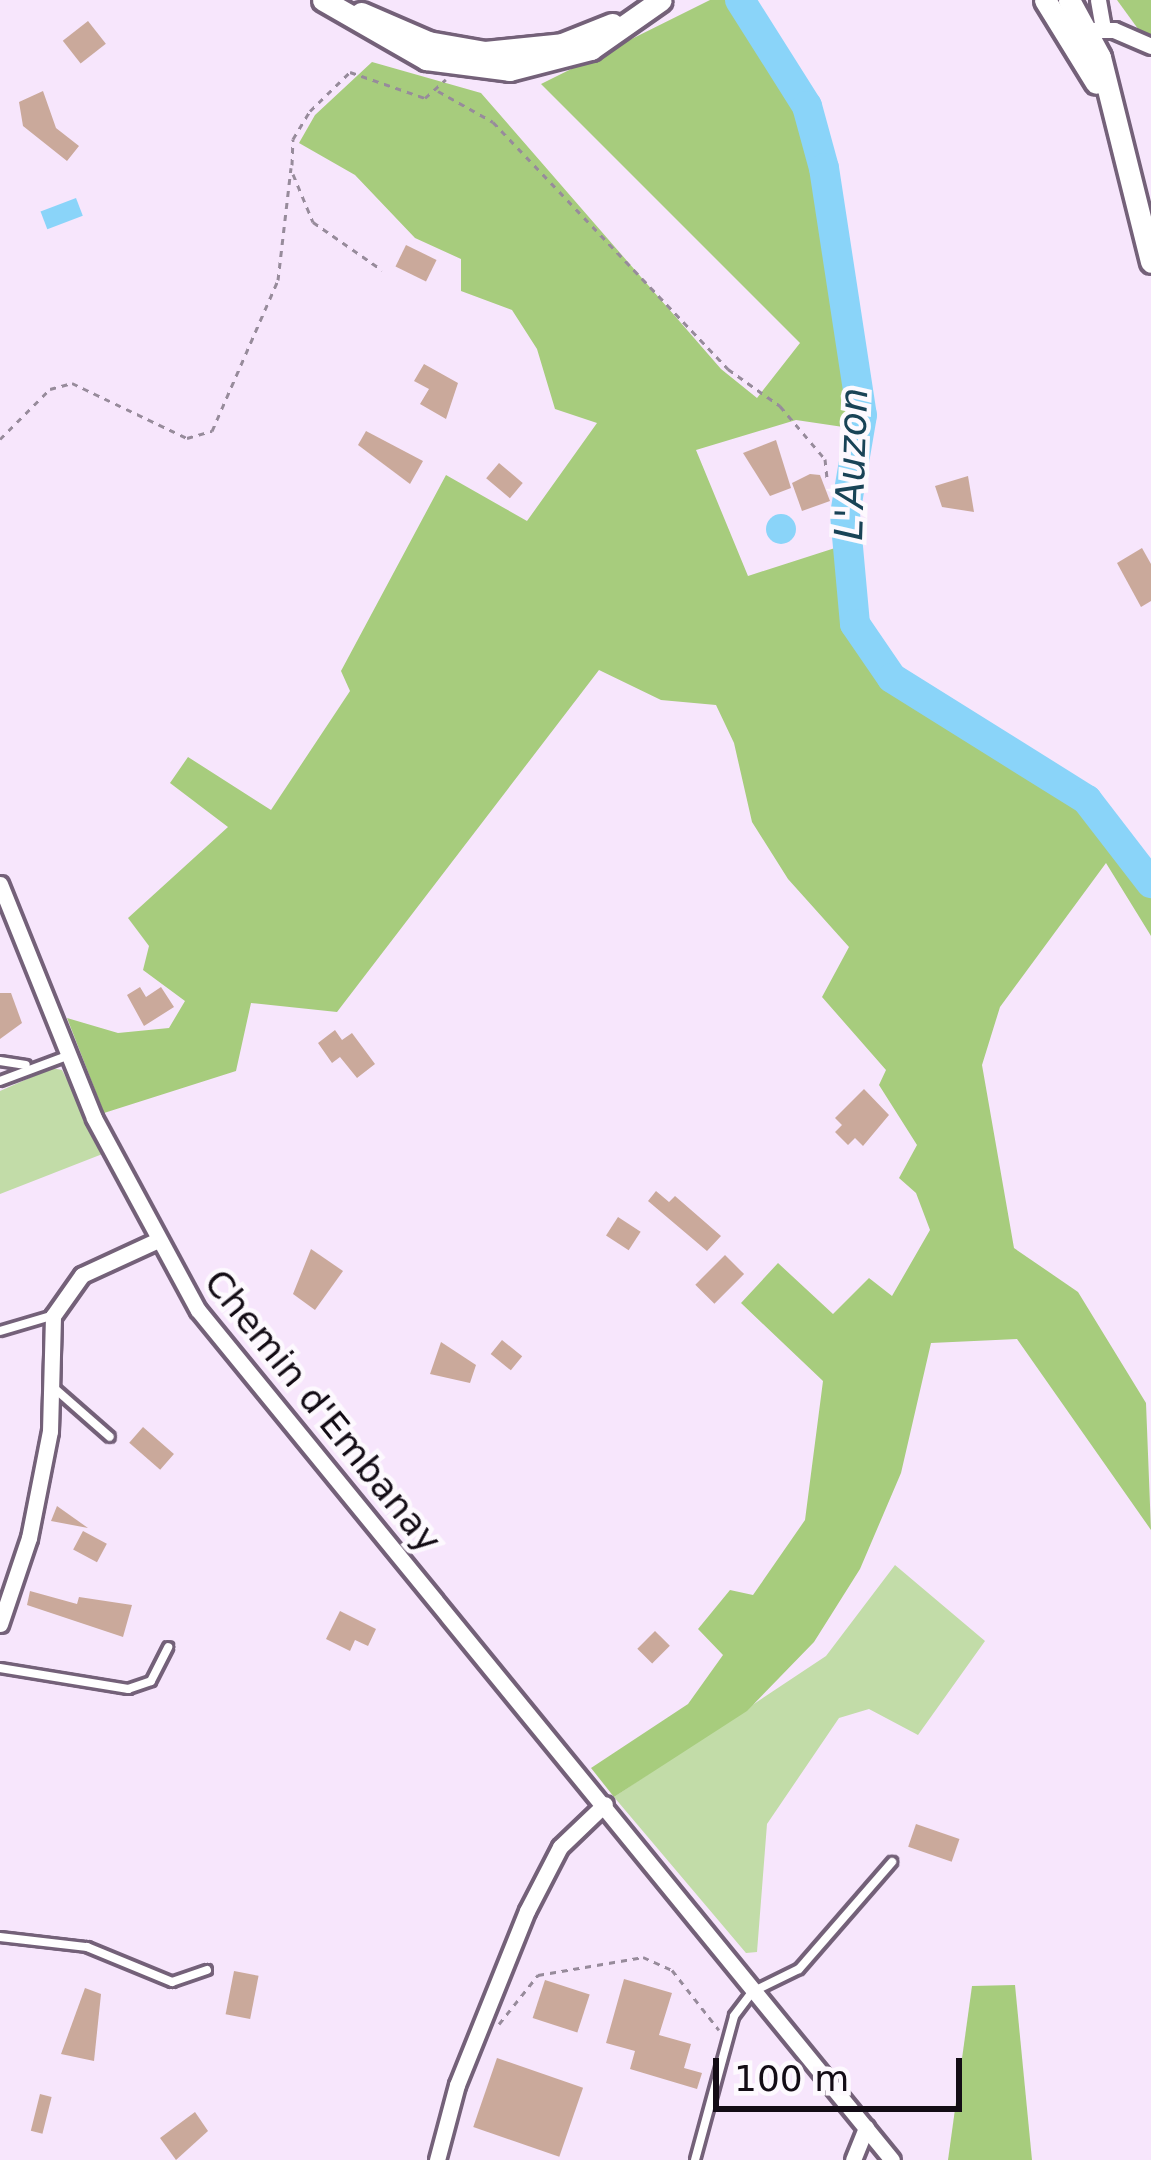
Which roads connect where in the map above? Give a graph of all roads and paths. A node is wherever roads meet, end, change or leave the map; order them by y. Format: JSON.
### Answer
{"nodes":[{"id":1,"x":323,"y":0,"type":"edge"},
{"id":2,"x":339,"y":0,"type":"edge"},
{"id":3,"x":661,"y":0,"type":"edge"},
{"id":4,"x":1045,"y":0,"type":"edge"},
{"id":5,"x":1055,"y":0,"type":"edge"},
{"id":6,"x":1069,"y":0,"type":"edge"},
{"id":7,"x":1098,"y":0,"type":"edge"},
{"id":8,"x":1090,"y":35,"type":"junction"},
{"id":9,"x":1151,"y":46,"type":"edge"},
{"id":10,"x":449,"y":67,"type":"junction"},
{"id":11,"x":438,"y":91,"type":"junction"},
{"id":12,"x":292,"y":168,"type":"junction"},
{"id":13,"x":1151,"y":262,"type":"edge"},
{"id":14,"x":382,"y":270,"type":"dead end"},
{"id":15,"x":0,"y":439,"type":"edge"},
{"id":16,"x":827,"y":479,"type":"dead end"},
{"id":17,"x":0,"y":884,"type":"edge"},
{"id":18,"x":69,"y":1055,"type":"junction"},
{"id":19,"x":0,"y":1061,"type":"edge"},
{"id":20,"x":39,"y":1064,"type":"junction"},
{"id":21,"x":0,"y":1081,"type":"edge"},
{"id":22,"x":158,"y":1240,"type":"junction"},
{"id":23,"x":53,"y":1316,"type":"junction"},
{"id":24,"x":0,"y":1331,"type":"edge"},
{"id":25,"x":53,"y":1387,"type":"junction"},
{"id":26,"x":110,"y":1437,"type":"dead end"},
{"id":27,"x":0,"y":1624,"type":"edge"},
{"id":28,"x":168,"y":1647,"type":"dead end"},
{"id":29,"x":0,"y":1668,"type":"edge"},
{"id":30,"x":605,"y":1804,"type":"junction"},
{"id":31,"x":892,"y":1862,"type":"dead end"},
{"id":32,"x":0,"y":1937,"type":"edge"},
{"id":33,"x":207,"y":1970,"type":"dead end"},
{"id":34,"x":752,"y":1992,"type":"junction"},
{"id":35,"x":495,"y":2030,"type":"dead end"},
{"id":36,"x":728,"y":2041,"type":"junction"},
{"id":37,"x":866,"y":2128,"type":"junction"},
{"id":38,"x":437,"y":2160,"type":"edge"},
{"id":39,"x":695,"y":2160,"type":"edge"},
{"id":40,"x":853,"y":2160,"type":"edge"},
{"id":41,"x":892,"y":2160,"type":"edge"}],
"edges":[{"from":1,"to":10,"type":"main road"},
{"from":2,"to":3,"type":"main road"},
{"from":3,"to":10,"type":"main road"},
{"from":4,"to":8,"type":"main road"},
{"from":5,"to":8,"type":"street"},
{"from":6,"to":8,"type":"main road"},
{"from":7,"to":8,"type":"street"},
{"from":8,"to":9,"type":"street"},
{"from":8,"to":13,"type":"main road"},
{"from":10,"to":11,"type":"path"},
{"from":11,"to":12,"type":"path"},
{"from":11,"to":16,"type":"path"},
{"from":12,"to":14,"type":"path"},
{"from":12,"to":15,"type":"path"},
{"from":17,"to":18,"type":"street","name":"Chemin d'Embanay"},
{"from":18,"to":20,"type":"lane"},
{"from":18,"to":22,"type":"street","name":"Chemin d'Embanay"},
{"from":19,"to":20,"type":"lane"},
{"from":20,"to":21,"type":"lane"},
{"from":22,"to":23,"type":"street"},
{"from":22,"to":30,"type":"street","name":"Chemin d'Embanay"},
{"from":23,"to":24,"type":"lane"},
{"from":23,"to":25,"type":"street"},
{"from":25,"to":26,"type":"lane"},
{"from":25,"to":27,"type":"street"},
{"from":28,"to":29,"type":"lane"},
{"from":30,"to":34,"type":"street","name":"Chemin d'Embanay"},
{"from":30,"to":38,"type":"street"},
{"from":31,"to":34,"type":"lane"},
{"from":32,"to":33,"type":"lane"},
{"from":34,"to":36,"type":"lane"},
{"from":34,"to":37,"type":"street","name":"Chemin d'Embanay"},
{"from":35,"to":36,"type":"path"},
{"from":36,"to":39,"type":"lane"},
{"from":37,"to":40,"type":"street"},
{"from":37,"to":41,"type":"street","name":"Chemin d'Embanay"}]}
